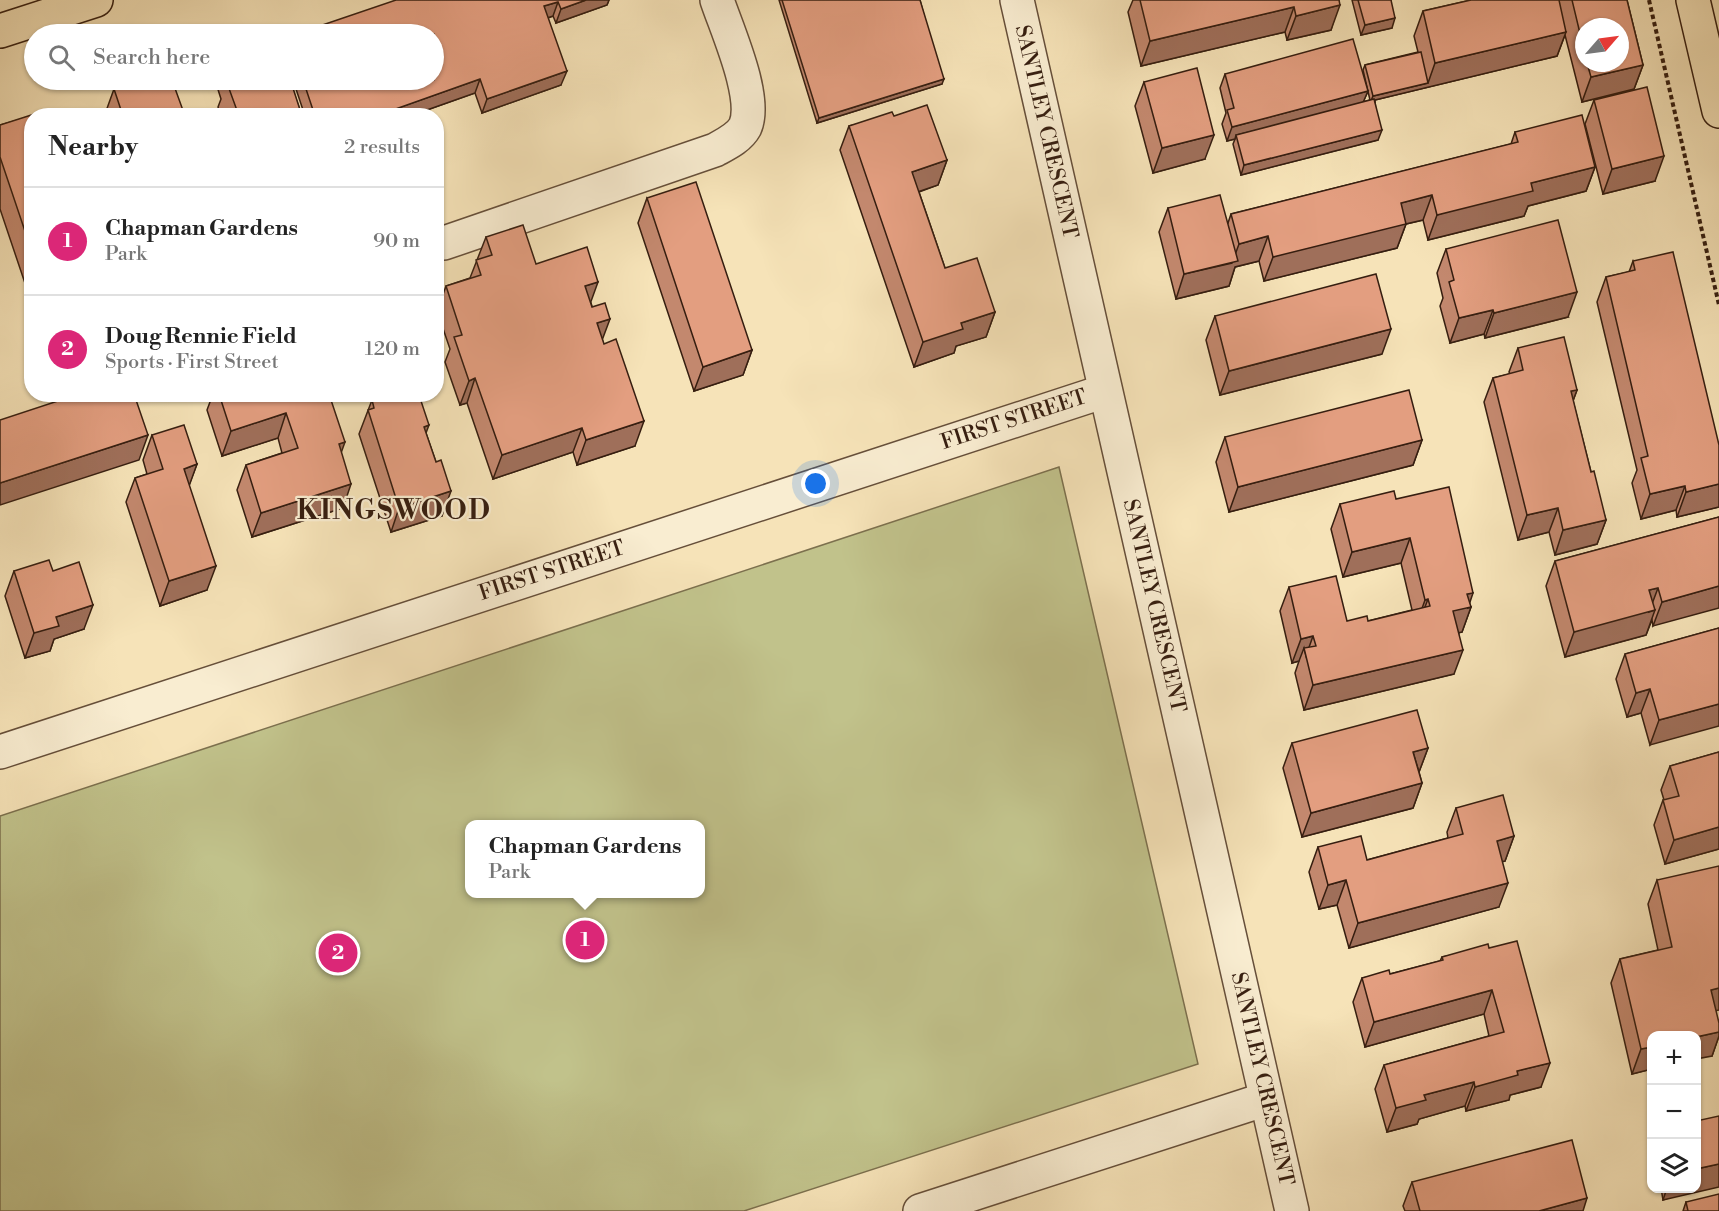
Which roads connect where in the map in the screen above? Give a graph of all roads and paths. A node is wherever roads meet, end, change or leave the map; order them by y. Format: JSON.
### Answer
{"nodes":[{"id":1,"x":96,"y":0,"type":"edge"},
{"id":2,"x":717,"y":0,"type":"edge"},
{"id":3,"x":1017,"y":0,"type":"edge"},
{"id":4,"x":1649,"y":0,"type":"edge"},
{"id":5,"x":1693,"y":0,"type":"edge"},
{"id":6,"x":0,"y":31,"type":"edge"},
{"id":7,"x":1719,"y":111,"type":"edge"},
{"id":8,"x":444,"y":243,"type":"dead end"},
{"id":9,"x":1719,"y":305,"type":"edge"},
{"id":10,"x":1105,"y":391,"type":"junction"},
{"id":11,"x":0,"y":752,"type":"edge"},
{"id":12,"x":1266,"y":1099,"type":"junction"},
{"id":13,"x":920,"y":1211,"type":"edge"},
{"id":14,"x":1292,"y":1211,"type":"edge"}],
"edges":[{"from":1,"to":6,"type":"main road"},
{"from":2,"to":8,"type":"street"},
{"from":3,"to":10,"type":"street","name":"SANTLEY CRESCENT"},
{"from":4,"to":9,"type":"path"},
{"from":5,"to":7,"type":"main road"},
{"from":10,"to":11,"type":"street","name":"FIRST STREET"},
{"from":10,"to":12,"type":"street","name":"SANTLEY CRESCENT"},
{"from":12,"to":13,"type":"street"},
{"from":12,"to":14,"type":"street","name":"SANTLEY CRESCENT"}]}
